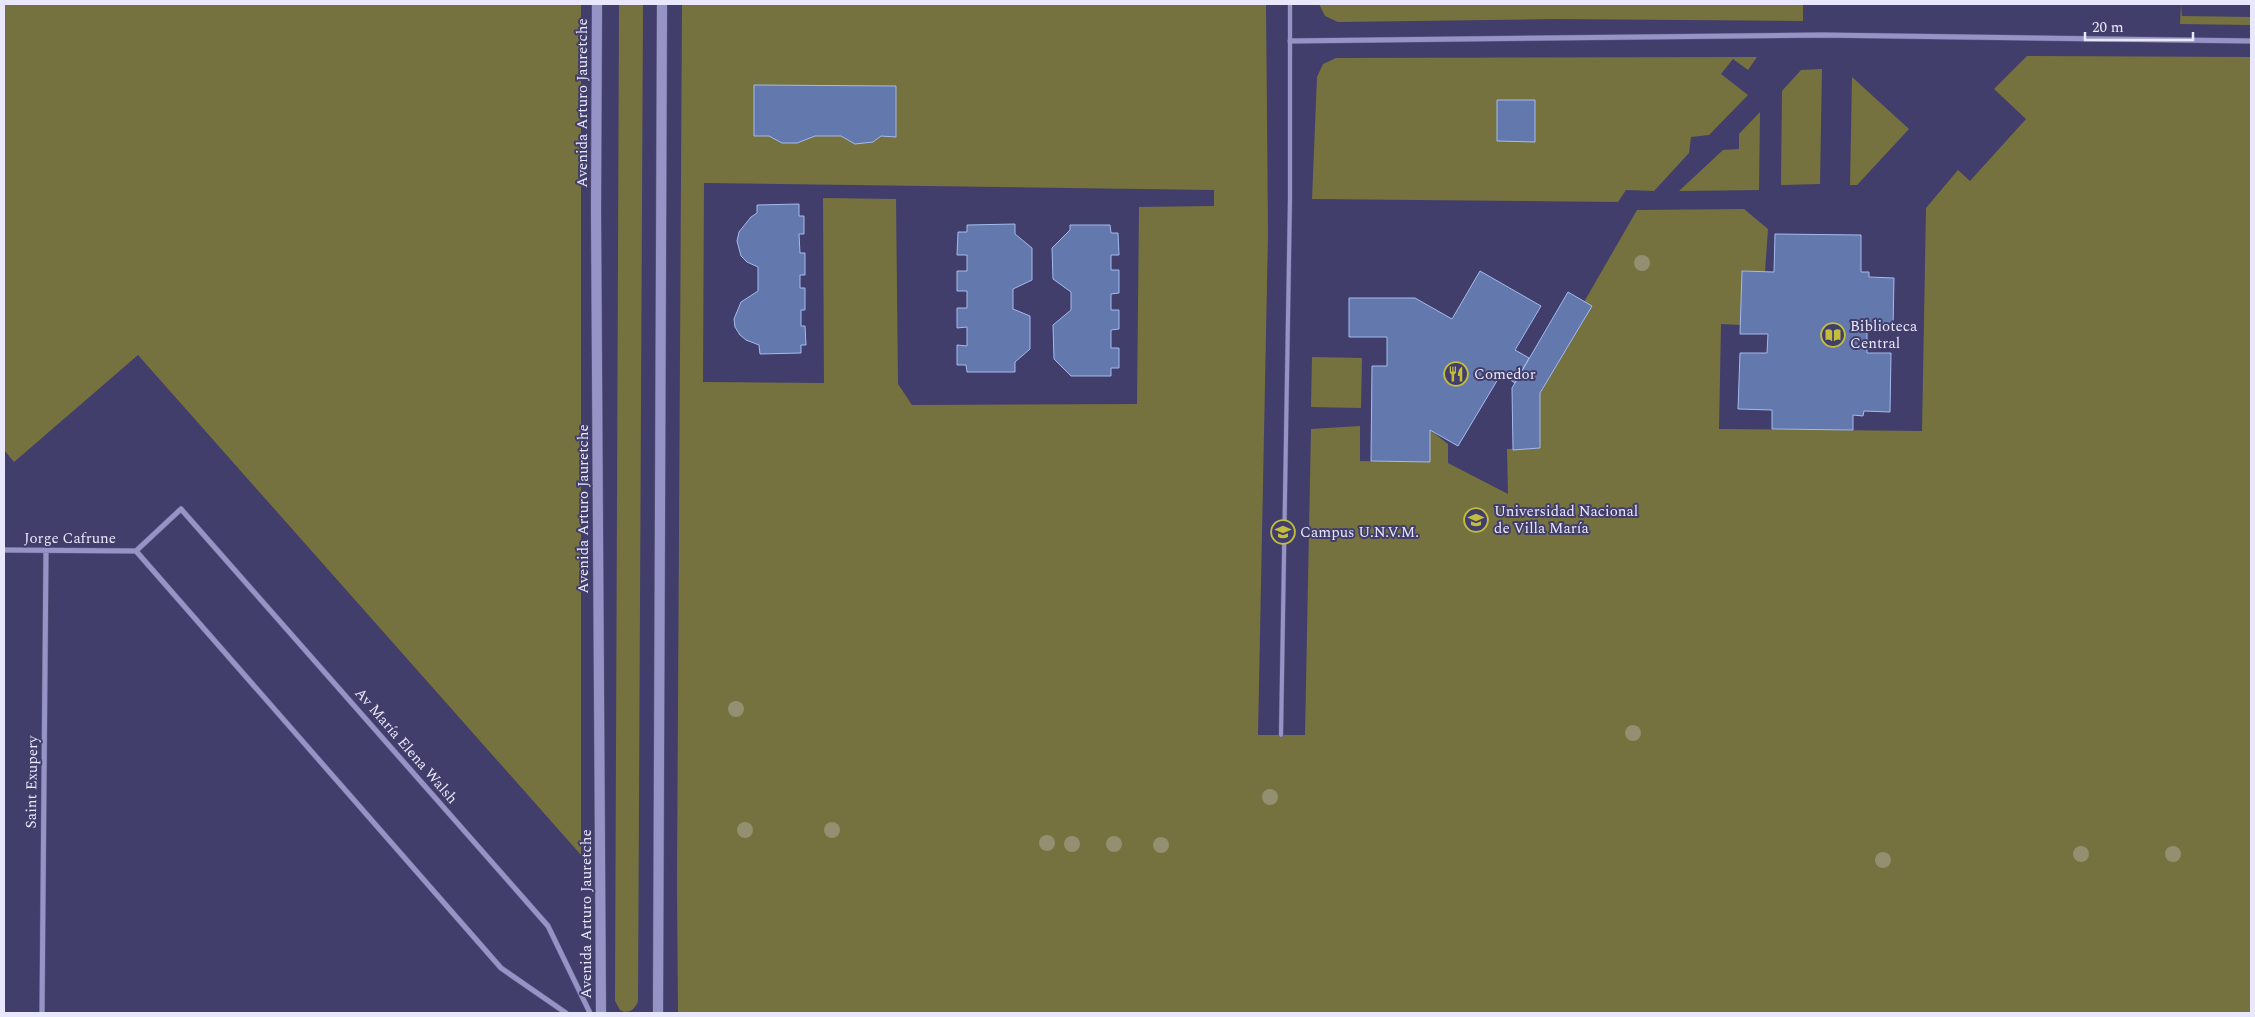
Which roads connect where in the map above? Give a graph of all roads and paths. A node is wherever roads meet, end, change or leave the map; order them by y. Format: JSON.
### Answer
{"nodes":[{"id":1,"x":597,"y":4,"type":"edge"},
{"id":2,"x":662,"y":4,"type":"edge"},
{"id":3,"x":1290,"y":4,"type":"edge"},
{"id":4,"x":1290,"y":41,"type":"junction"},
{"id":5,"x":2251,"y":41,"type":"edge"},
{"id":6,"x":4,"y":550,"type":"edge"},
{"id":7,"x":46,"y":551,"type":"junction"},
{"id":8,"x":136,"y":551,"type":"junction"},
{"id":9,"x":1281,"y":735,"type":"dead end"},
{"id":10,"x":42,"y":1013,"type":"edge"},
{"id":11,"x":566,"y":1013,"type":"edge"},
{"id":12,"x":590,"y":1013,"type":"edge"},
{"id":13,"x":602,"y":1013,"type":"edge"},
{"id":14,"x":658,"y":1013,"type":"edge"}],
"edges":[{"from":1,"to":13,"type":"main road","name":"Avenida Arturo Jauretche"},
{"from":2,"to":14,"type":"main road"},
{"from":3,"to":4,"type":"lane"},
{"from":4,"to":5,"type":"street"},
{"from":4,"to":9,"type":"lane"},
{"from":6,"to":7,"type":"street","name":"Jorge Cafrune"},
{"from":7,"to":8,"type":"street","name":"Jorge Cafrune"},
{"from":7,"to":10,"type":"street","name":"Saint Exupery"},
{"from":8,"to":11,"type":"street"},
{"from":8,"to":12,"type":"street","name":"Av María Elena Walsh"}]}
